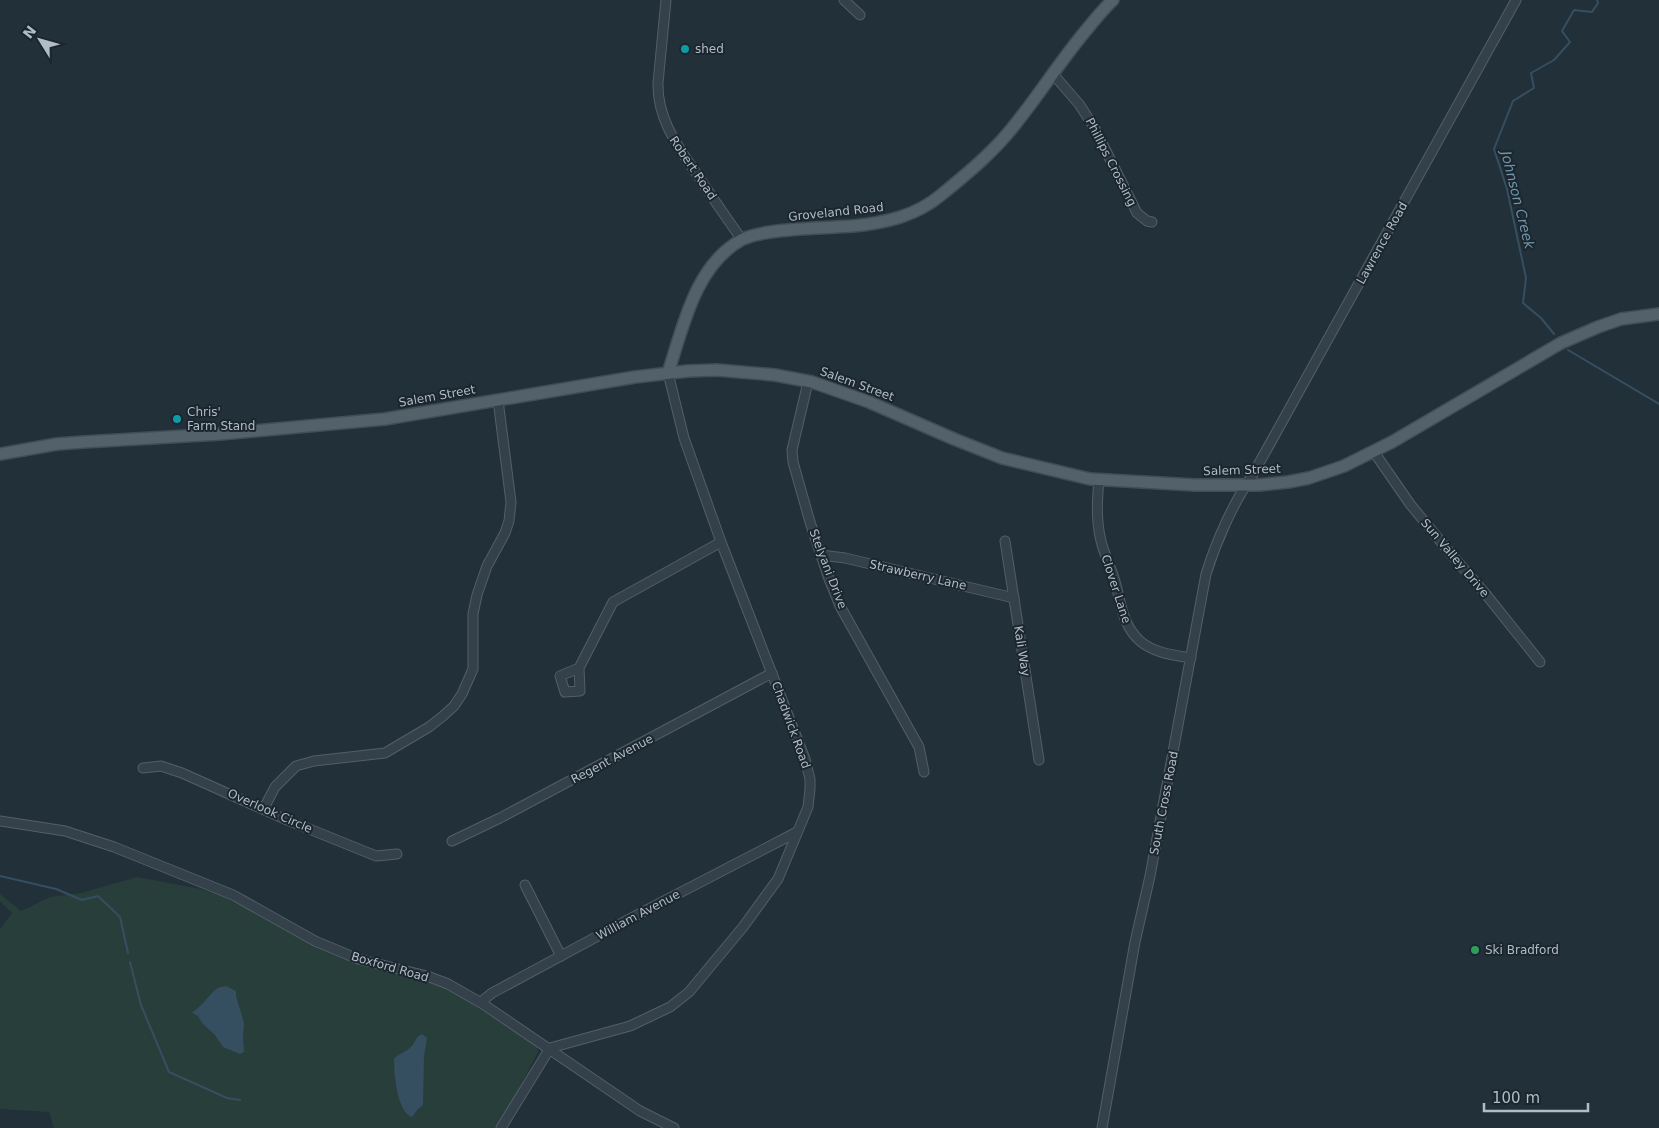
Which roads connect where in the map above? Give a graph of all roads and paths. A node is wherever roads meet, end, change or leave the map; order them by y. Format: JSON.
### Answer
{"nodes":[{"id":1,"x":666,"y":0,"type":"edge"},
{"id":2,"x":844,"y":0,"type":"edge"},
{"id":3,"x":1113,"y":0,"type":"edge"},
{"id":4,"x":1516,"y":0,"type":"edge"},
{"id":5,"x":860,"y":15,"type":"dead end"},
{"id":6,"x":1053,"y":74,"type":"junction"},
{"id":7,"x":1152,"y":222,"type":"dead end"},
{"id":8,"x":742,"y":240,"type":"junction"},
{"id":9,"x":1659,"y":314,"type":"edge"},
{"id":10,"x":668,"y":373,"type":"junction"},
{"id":11,"x":808,"y":382,"type":"junction"},
{"id":12,"x":498,"y":400,"type":"junction"},
{"id":13,"x":1374,"y":452,"type":"junction"},
{"id":14,"x":0,"y":454,"type":"edge"},
{"id":15,"x":1099,"y":480,"type":"junction"},
{"id":16,"x":1245,"y":486,"type":"junction"},
{"id":17,"x":1005,"y":541,"type":"dead end"},
{"id":18,"x":721,"y":542,"type":"junction"},
{"id":19,"x":821,"y":555,"type":"junction"},
{"id":20,"x":1014,"y":598,"type":"junction"},
{"id":21,"x":1190,"y":658,"type":"junction"},
{"id":22,"x":1540,"y":662,"type":"dead end"},
{"id":23,"x":579,"y":668,"type":"dead end"},
{"id":24,"x":772,"y":674,"type":"junction"},
{"id":25,"x":1039,"y":760,"type":"dead end"},
{"id":26,"x":143,"y":768,"type":"dead end"},
{"id":27,"x":924,"y":772,"type":"dead end"},
{"id":28,"x":264,"y":808,"type":"junction"},
{"id":29,"x":0,"y":821,"type":"edge"},
{"id":30,"x":797,"y":832,"type":"junction"},
{"id":31,"x":452,"y":841,"type":"dead end"},
{"id":32,"x":397,"y":854,"type":"dead end"},
{"id":33,"x":525,"y":885,"type":"dead end"},
{"id":34,"x":561,"y":956,"type":"junction"},
{"id":35,"x":481,"y":1002,"type":"junction"},
{"id":36,"x":550,"y":1048,"type":"junction"},
{"id":37,"x":501,"y":1128,"type":"edge"},
{"id":38,"x":674,"y":1128,"type":"edge"},
{"id":39,"x":1102,"y":1128,"type":"edge"}],
"edges":[{"from":1,"to":8,"type":"street","name":"Robert Road"},
{"from":2,"to":5,"type":"street"},
{"from":3,"to":6,"type":"main road","name":"Groveland Road"},
{"from":4,"to":16,"type":"street","name":"Lawrence Road"},
{"from":6,"to":7,"type":"street","name":"Phillips Crossing"},
{"from":6,"to":8,"type":"main road","name":"Groveland Road"},
{"from":8,"to":10,"type":"main road","name":"Groveland Road"},
{"from":9,"to":13,"type":"main road","name":"Salem Street"},
{"from":10,"to":11,"type":"main road","name":"Salem Street"},
{"from":10,"to":12,"type":"main road","name":"Salem Street"},
{"from":10,"to":18,"type":"street","name":"Chadwick Road"},
{"from":11,"to":15,"type":"main road","name":"Salem Street"},
{"from":11,"to":19,"type":"street","name":"Stelyani Drive"},
{"from":12,"to":14,"type":"main road","name":"Salem Street"},
{"from":12,"to":28,"type":"street"},
{"from":13,"to":16,"type":"main road","name":"Salem Street"},
{"from":13,"to":22,"type":"street","name":"Sun Valley Drive"},
{"from":15,"to":16,"type":"main road","name":"Salem Street"},
{"from":15,"to":21,"type":"street","name":"Clover Lane"},
{"from":16,"to":21,"type":"street","name":"South Cross Road"},
{"from":17,"to":20,"type":"street","name":"Kali Way"},
{"from":18,"to":23,"type":"street"},
{"from":18,"to":24,"type":"street","name":"Chadwick Road"},
{"from":19,"to":20,"type":"street","name":"Strawberry Lane"},
{"from":19,"to":27,"type":"street","name":"Stelyani Drive"},
{"from":20,"to":25,"type":"street","name":"Kali Way"},
{"from":21,"to":39,"type":"street","name":"South Cross Road"},
{"from":24,"to":30,"type":"street","name":"Chadwick Road"},
{"from":24,"to":31,"type":"street","name":"Regent Avenue"},
{"from":26,"to":28,"type":"street","name":"Overlook Circle"},
{"from":28,"to":32,"type":"street","name":"Overlook Circle"},
{"from":29,"to":35,"type":"street","name":"Boxford Road"},
{"from":30,"to":34,"type":"street","name":"William Avenue"},
{"from":30,"to":36,"type":"street","name":"Chadwick Road"},
{"from":33,"to":34,"type":"street"},
{"from":34,"to":35,"type":"street","name":"William Avenue"},
{"from":35,"to":36,"type":"street","name":"Boxford Road"},
{"from":36,"to":37,"type":"street"},
{"from":36,"to":38,"type":"street","name":"Boxford Road"}]}
